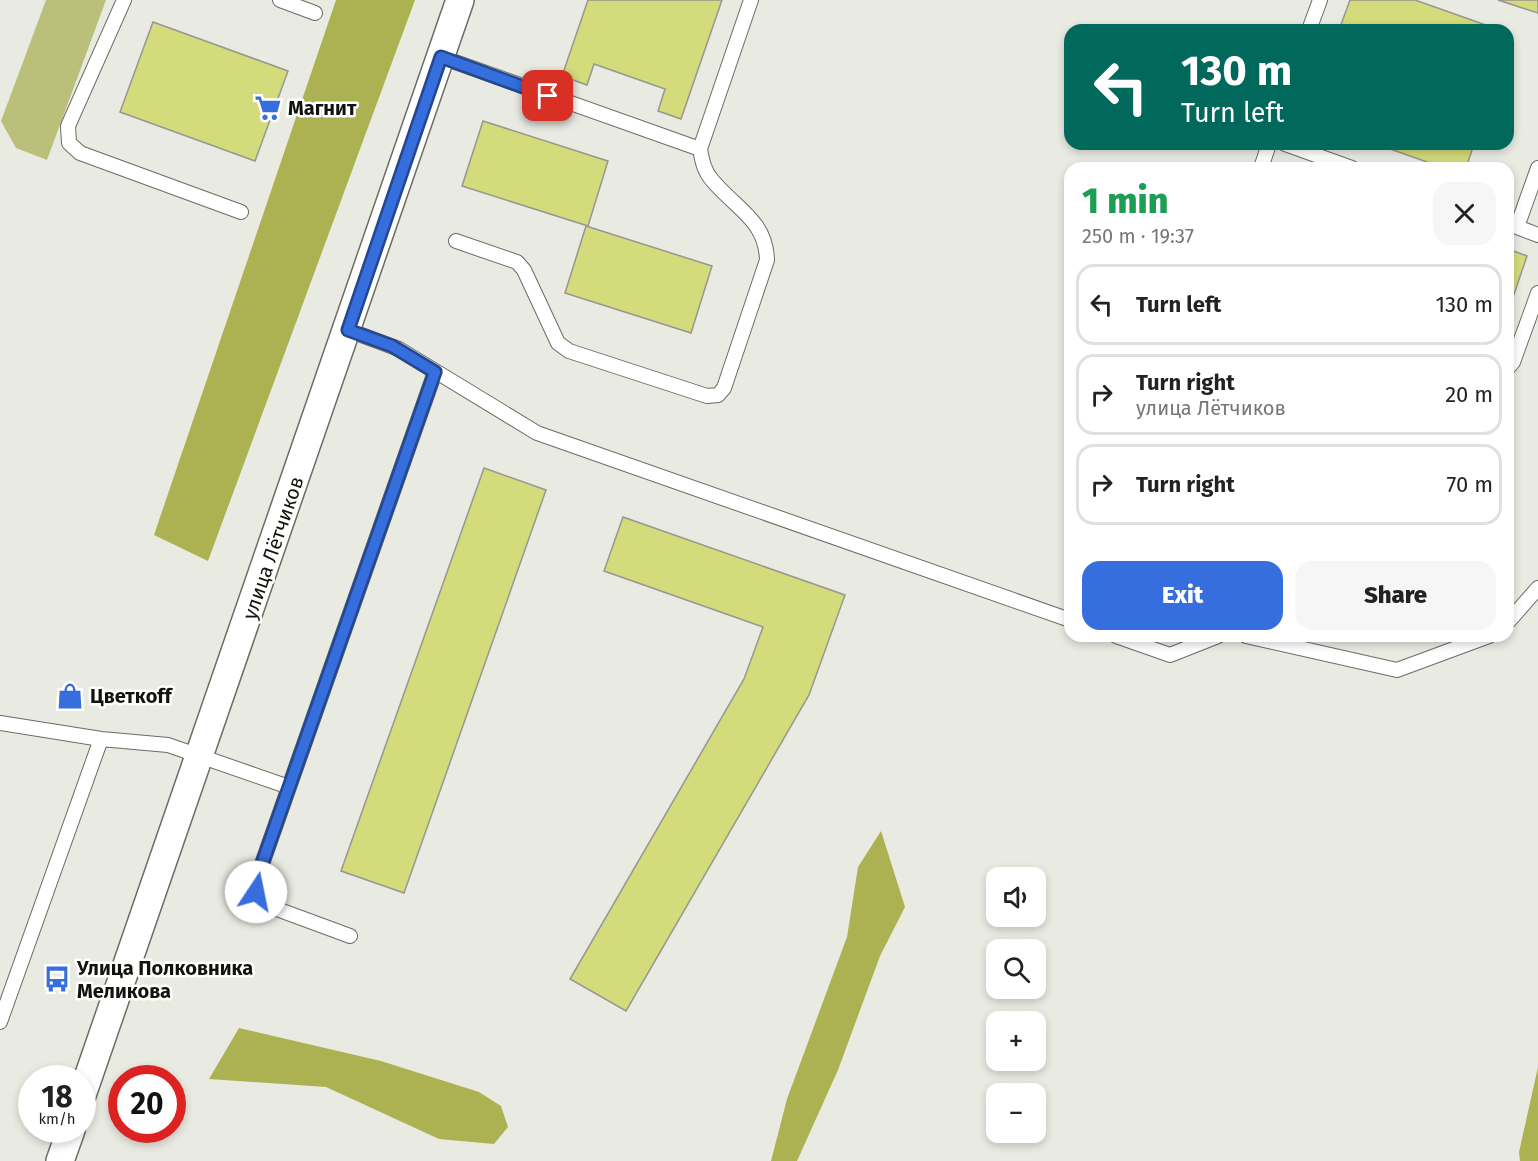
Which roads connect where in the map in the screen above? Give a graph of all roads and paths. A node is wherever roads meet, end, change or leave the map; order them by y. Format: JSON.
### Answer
{"nodes":[{"id":1,"x":124,"y":0,"type":"edge"},
{"id":2,"x":280,"y":0,"type":"edge"},
{"id":3,"x":460,"y":0,"type":"edge"},
{"id":4,"x":751,"y":0,"type":"edge"},
{"id":5,"x":1320,"y":0,"type":"edge"},
{"id":6,"x":310,"y":7,"type":"edge"},
{"id":7,"x":1311,"y":24,"type":"edge"},
{"id":8,"x":441,"y":57,"type":"junction"},
{"id":9,"x":700,"y":149,"type":"junction"},
{"id":10,"x":1302,"y":150,"type":"edge"},
{"id":11,"x":1335,"y":162,"type":"edge"},
{"id":12,"x":1538,"y":168,"type":"edge"},
{"id":13,"x":241,"y":212,"type":"dead end"},
{"id":14,"x":1514,"y":221,"type":"edge"},
{"id":15,"x":1514,"y":226,"type":"edge"},
{"id":16,"x":1538,"y":235,"type":"edge"},
{"id":17,"x":456,"y":241,"type":"dead end"},
{"id":18,"x":1538,"y":293,"type":"edge"},
{"id":19,"x":348,"y":330,"type":"junction"},
{"id":20,"x":1514,"y":359,"type":"edge"},
{"id":21,"x":435,"y":372,"type":"junction"},
{"id":22,"x":1538,"y":588,"type":"edge"},
{"id":23,"x":1514,"y":615,"type":"edge"},
{"id":24,"x":1064,"y":618,"type":"edge"},
{"id":25,"x":1133,"y":642,"type":"edge"},
{"id":26,"x":1203,"y":642,"type":"edge"},
{"id":27,"x":1273,"y":642,"type":"edge"},
{"id":28,"x":1473,"y":642,"type":"edge"},
{"id":29,"x":0,"y":723,"type":"edge"},
{"id":30,"x":101,"y":739,"type":"junction"},
{"id":31,"x":200,"y":756,"type":"junction"},
{"id":32,"x":289,"y":787,"type":"junction"},
{"id":33,"x":350,"y":936,"type":"dead end"},
{"id":34,"x":0,"y":1022,"type":"edge"},
{"id":35,"x":92,"y":1065,"type":"edge"},
{"id":36,"x":66,"y":1143,"type":"edge"},
{"id":37,"x":60,"y":1161,"type":"edge"}],
"edges":[{"from":1,"to":13,"type":"lane"},
{"from":2,"to":6,"type":"lane"},
{"from":3,"to":8,"type":"street","name":"улица Лётчиков"},
{"from":4,"to":9,"type":"lane"},
{"from":5,"to":7,"type":"lane"},
{"from":8,"to":9,"type":"lane"},
{"from":8,"to":19,"type":"street","name":"улица Лётчиков"},
{"from":9,"to":17,"type":"lane"},
{"from":10,"to":11,"type":"lane"},
{"from":12,"to":14,"type":"lane"},
{"from":15,"to":16,"type":"lane"},
{"from":18,"to":20,"type":"lane"},
{"from":19,"to":21,"type":"lane"},
{"from":19,"to":31,"type":"street","name":"улица Лётчиков"},
{"from":21,"to":24,"type":"lane"},
{"from":21,"to":32,"type":"lane"},
{"from":22,"to":23,"type":"lane"},
{"from":25,"to":26,"type":"lane"},
{"from":27,"to":28,"type":"lane"},
{"from":29,"to":30,"type":"lane"},
{"from":30,"to":31,"type":"lane"},
{"from":30,"to":34,"type":"lane"},
{"from":31,"to":32,"type":"lane"},
{"from":31,"to":35,"type":"street","name":"улица Лётчиков"},
{"from":32,"to":33,"type":"lane"},
{"from":36,"to":37,"type":"street"}]}
